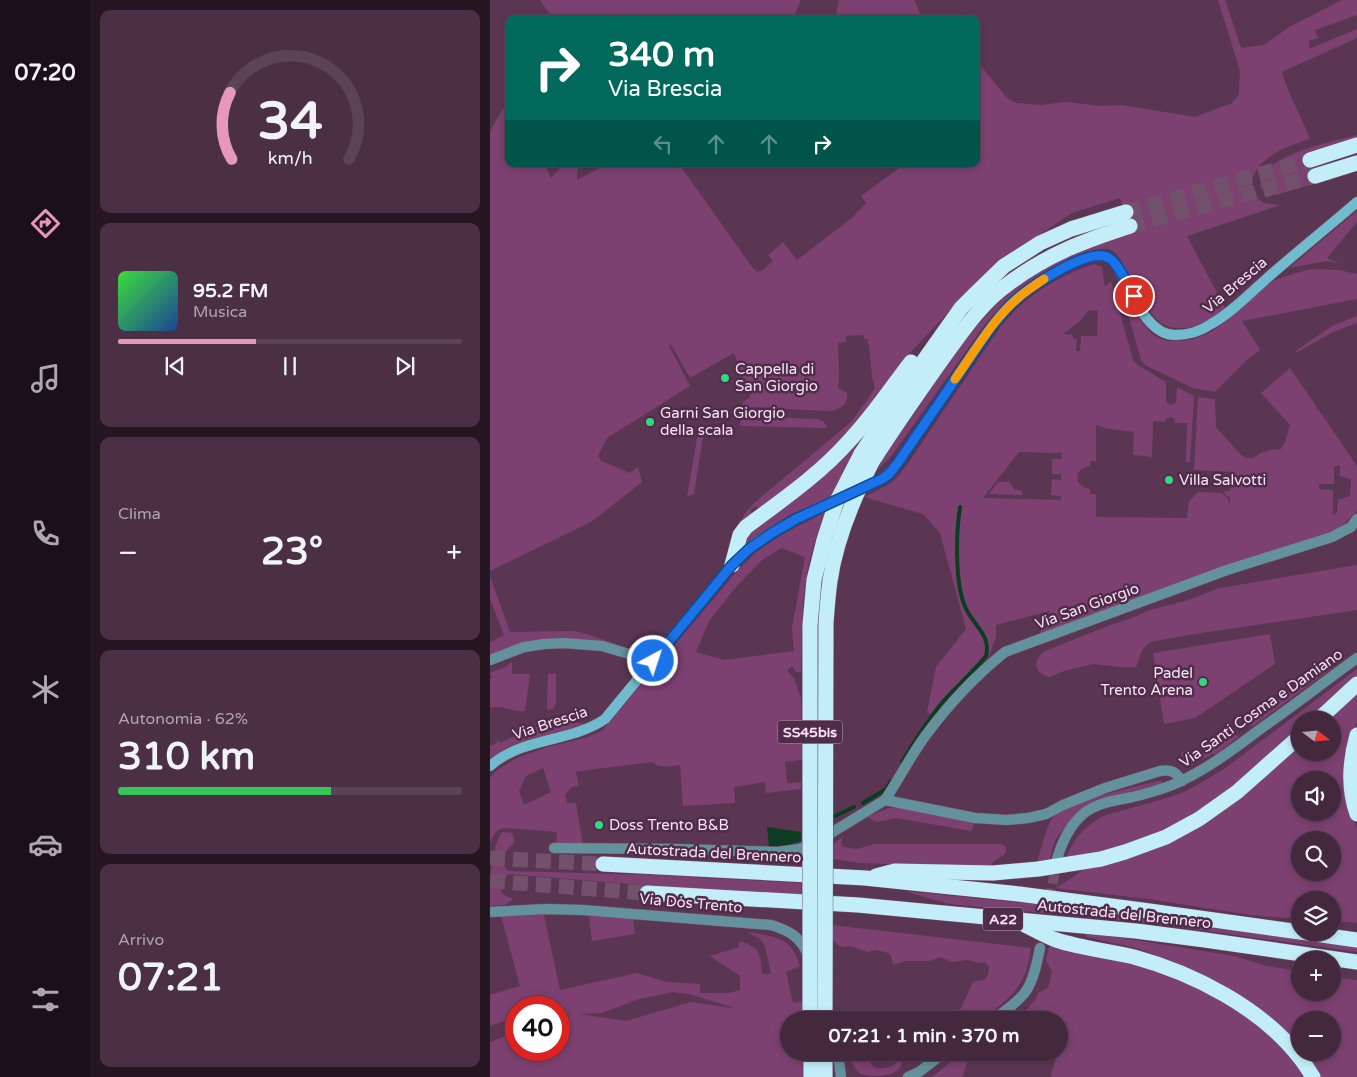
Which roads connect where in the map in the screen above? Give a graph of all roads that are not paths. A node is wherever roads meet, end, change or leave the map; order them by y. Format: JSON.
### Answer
{"nodes":[{"id":1,"x":1357,"y":145,"type":"edge"},
{"id":2,"x":1310,"y":160,"type":"tunnel mouth"},
{"id":3,"x":1357,"y":163,"type":"edge"},
{"id":4,"x":1315,"y":176,"type":"tunnel mouth"},
{"id":5,"x":1357,"y":202,"type":"edge"},
{"id":6,"x":962,"y":308,"type":"junction"},
{"id":7,"x":866,"y":458,"type":"junction"},
{"id":8,"x":858,"y":491,"type":"junction"},
{"id":9,"x":1357,"y":519,"type":"edge"},
{"id":10,"x":732,"y":565,"type":"junction"},
{"id":11,"x":1357,"y":658,"type":"edge"},
{"id":12,"x":490,"y":660,"type":"edge"},
{"id":13,"x":653,"y":661,"type":"junction"},
{"id":14,"x":1357,"y":684,"type":"edge"},
{"id":15,"x":1328,"y":711,"type":"edge"},
{"id":16,"x":1357,"y":735,"type":"edge"},
{"id":17,"x":1291,"y":744,"type":"edge"},
{"id":18,"x":490,"y":766,"type":"edge"},
{"id":19,"x":1182,"y":781,"type":"junction"},
{"id":20,"x":885,"y":800,"type":"junction"},
{"id":21,"x":1357,"y":814,"type":"edge"},
{"id":22,"x":554,"y":848,"type":"dead end"},
{"id":23,"x":1057,"y":860,"type":"tunnel mouth"},
{"id":24,"x":603,"y":864,"type":"tunnel mouth"},
{"id":25,"x":865,"y":878,"type":"junction"},
{"id":26,"x":647,"y":893,"type":"tunnel mouth"},
{"id":27,"x":490,"y":912,"type":"edge"},
{"id":28,"x":1015,"y":920,"type":"junction"},
{"id":29,"x":1291,"y":931,"type":"edge"},
{"id":30,"x":1341,"y":938,"type":"edge"},
{"id":31,"x":1357,"y":940,"type":"edge"},
{"id":32,"x":1040,"y":948,"type":"dead end"},
{"id":33,"x":1357,"y":962,"type":"edge"},
{"id":34,"x":810,"y":1011,"type":"edge"},
{"id":35,"x":825,"y":1011,"type":"edge"},
{"id":36,"x":827,"y":1011,"type":"edge"},
{"id":37,"x":1005,"y":1011,"type":"edge"},
{"id":38,"x":811,"y":1061,"type":"edge"},
{"id":39,"x":825,"y":1061,"type":"edge"},
{"id":40,"x":839,"y":1061,"type":"edge"},
{"id":41,"x":840,"y":1061,"type":"edge"},
{"id":42,"x":934,"y":1061,"type":"edge"},
{"id":43,"x":917,"y":1075,"type":"edge"},
{"id":44,"x":811,"y":1077,"type":"edge"},
{"id":45,"x":825,"y":1077,"type":"edge"},
{"id":46,"x":841,"y":1077,"type":"edge"},
{"id":47,"x":850,"y":1077,"type":"edge"},
{"id":48,"x":908,"y":1077,"type":"edge"},
{"id":49,"x":1312,"y":1077,"type":"edge"}],
"edges":[{"from":1,"to":2,"type":"highway"},
{"from":3,"to":4,"type":"highway"},
{"from":5,"to":8,"type":"street","name":"Via Brescia"},
{"from":6,"to":7,"type":"highway","number":"SS45bis"},
{"from":6,"to":7,"type":"highway","number":"SS45bis"},
{"from":6,"to":10,"type":"highway"},
{"from":7,"to":8,"type":"highway","number":"SS45bis","bridge":true},
{"from":7,"to":34,"type":"highway","number":"SS45bis","bridge":true},
{"from":8,"to":10,"type":"street","name":"Via Brescia"},
{"from":8,"to":35,"type":"highway","number":"SS45bis","bridge":true},
{"from":9,"to":20,"type":"street","name":"Via San Giorgio"},
{"from":10,"to":13,"type":"street","name":"Via Brescia"},
{"from":11,"to":19,"type":"street","name":"Via Santi Cosma e Damiano"},
{"from":12,"to":13,"type":"street"},
{"from":13,"to":18,"type":"street","name":"Via Brescia"},
{"from":14,"to":15,"type":"highway"},
{"from":16,"to":21,"type":"highway"},
{"from":17,"to":25,"type":"highway"},
{"from":19,"to":20,"type":"street","name":"Via Santi Cosma e Damiano"},
{"from":19,"to":23,"type":"street","name":"Via Santi Cosma e Damiano"},
{"from":20,"to":22,"type":"street"},
{"from":24,"to":25,"type":"highway","name":"Autostrada del Brennero","number":"A22"},
{"from":25,"to":29,"type":"highway","name":"Autostrada del Brennero","number":"A22"},
{"from":26,"to":28,"type":"highway","name":"Autostrada del Brennero","number":"A22"},
{"from":27,"to":36,"type":"street","name":"Via Dòs Trento"},
{"from":28,"to":33,"type":"highway","name":"Autostrada del Brennero","number":"A22"},
{"from":28,"to":49,"type":"highway"},
{"from":30,"to":31,"type":"highway","name":"Autostrada del Brennero","number":"A22"},
{"from":32,"to":37,"type":"street"},
{"from":38,"to":44,"type":"highway"},
{"from":39,"to":45,"type":"highway"},
{"from":40,"to":46,"type":"street"},
{"from":41,"to":47,"type":"street"},
{"from":42,"to":43,"type":"street"},
{"from":43,"to":48,"type":"street"}]}
